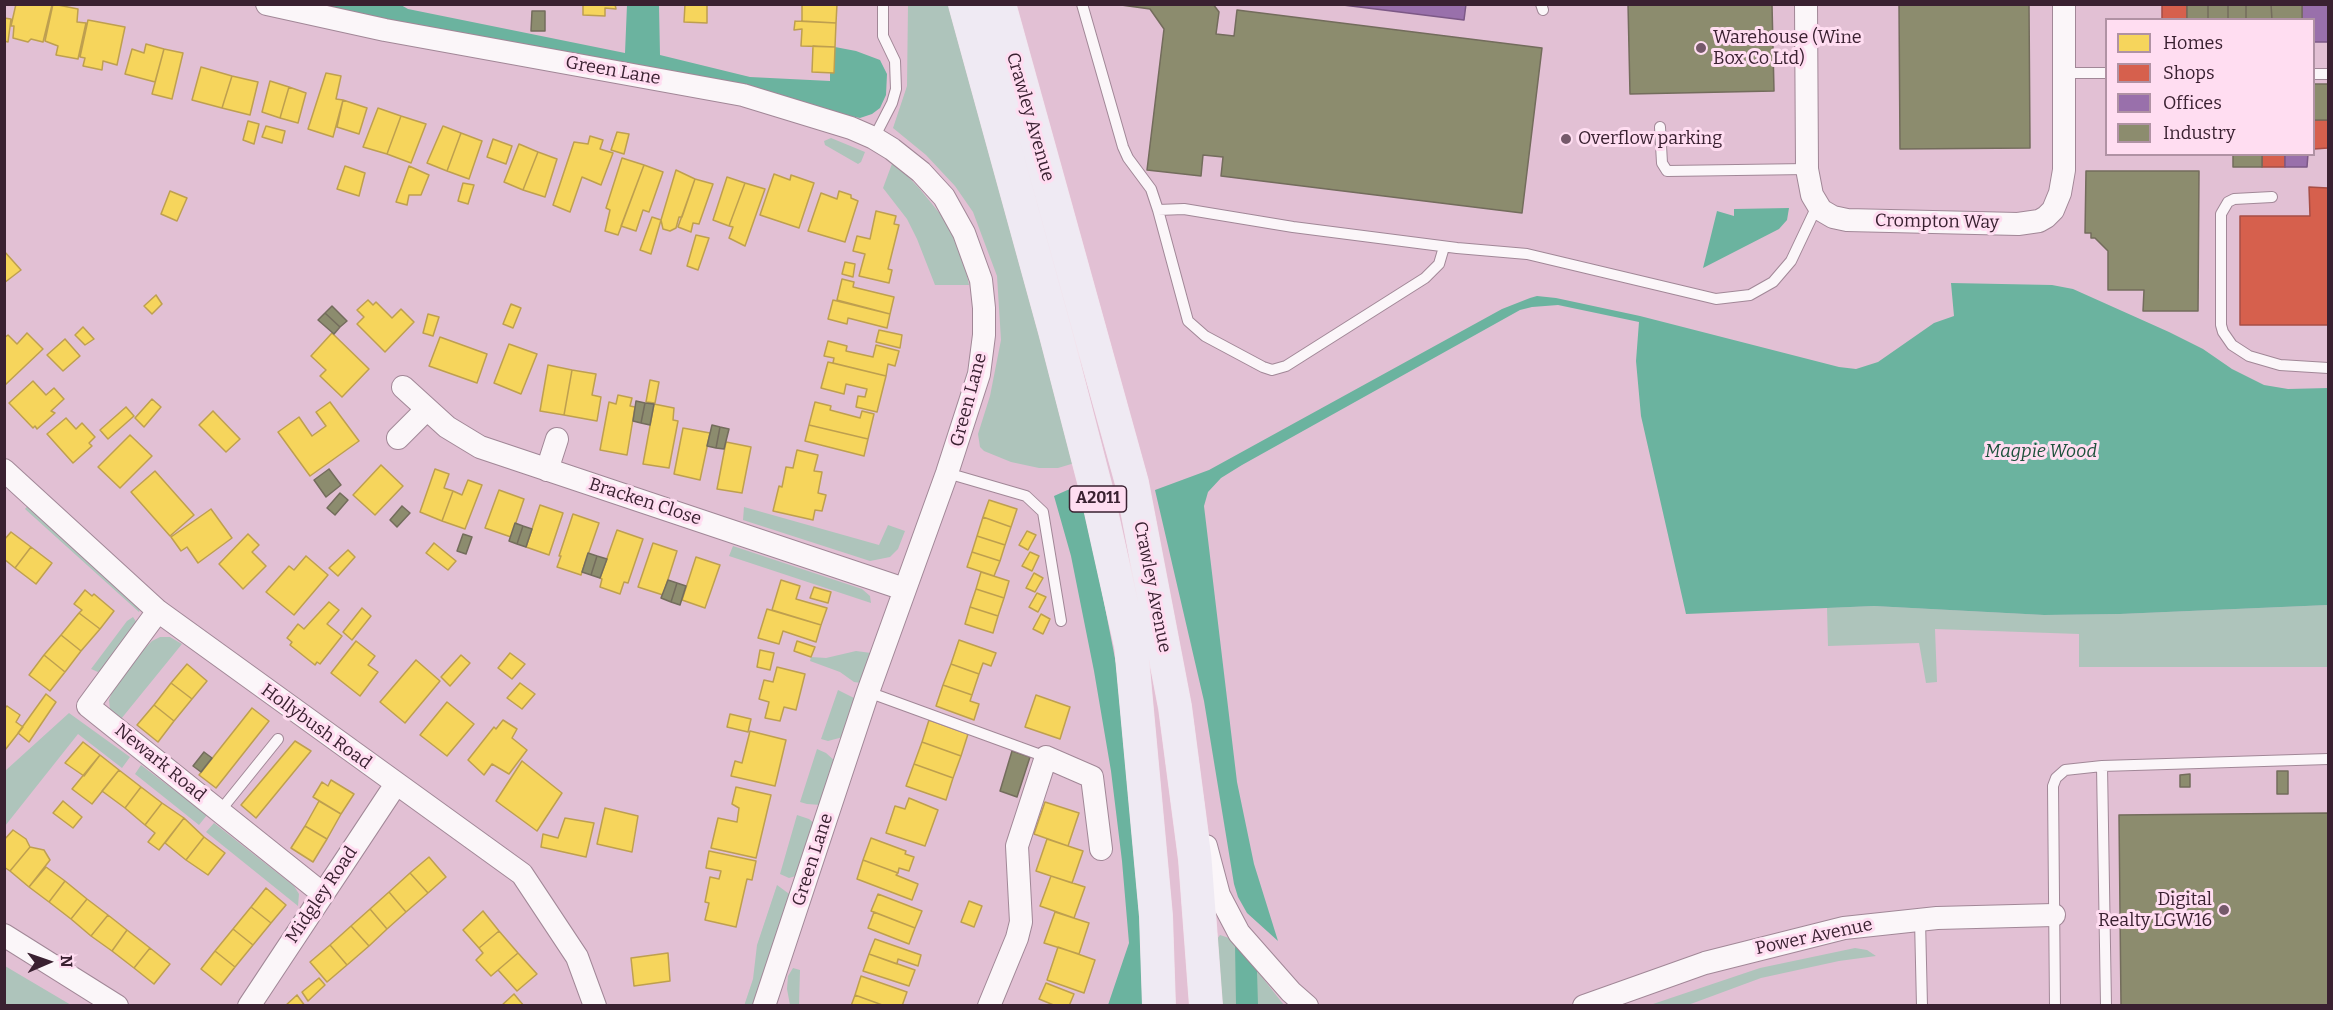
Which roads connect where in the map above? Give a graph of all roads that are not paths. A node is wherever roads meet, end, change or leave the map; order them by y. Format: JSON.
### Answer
{"nodes":[{"id":1,"x":267,"y":4,"type":"edge"},
{"id":2,"x":883,"y":4,"type":"edge"},
{"id":3,"x":965,"y":4,"type":"edge"},
{"id":4,"x":999,"y":4,"type":"edge"},
{"id":5,"x":1082,"y":4,"type":"edge"},
{"id":6,"x":1806,"y":4,"type":"edge"},
{"id":7,"x":2064,"y":4,"type":"edge"},
{"id":8,"x":2064,"y":73,"type":"junction"},
{"id":9,"x":2105,"y":73,"type":"edge"},
{"id":10,"x":1660,"y":127,"type":"dead end"},
{"id":11,"x":874,"y":138,"type":"junction"},
{"id":12,"x":1808,"y":169,"type":"junction"},
{"id":13,"x":2272,"y":197,"type":"dead end"},
{"id":14,"x":1818,"y":206,"type":"junction"},
{"id":15,"x":1158,"y":210,"type":"junction"},
{"id":16,"x":1444,"y":247,"type":"junction"},
{"id":17,"x":2328,"y":368,"type":"edge"},
{"id":18,"x":403,"y":387,"type":"dead end"},
{"id":19,"x":427,"y":409,"type":"junction"},
{"id":20,"x":398,"y":438,"type":"dead end"},
{"id":21,"x":557,"y":439,"type":"dead end"},
{"id":22,"x":4,"y":470,"type":"edge"},
{"id":23,"x":547,"y":470,"type":"junction"},
{"id":24,"x":947,"y":473,"type":"junction"},
{"id":25,"x":904,"y":589,"type":"junction"},
{"id":26,"x":158,"y":611,"type":"junction"},
{"id":27,"x":1061,"y":621,"type":"dead end"},
{"id":28,"x":868,"y":692,"type":"junction"},
{"id":29,"x":1175,"y":707,"type":"junction"},
{"id":30,"x":278,"y":739,"type":"dead end"},
{"id":31,"x":1046,"y":757,"type":"junction"},
{"id":32,"x":2328,"y":759,"type":"edge"},
{"id":33,"x":2102,"y":766,"type":"junction"},
{"id":34,"x":396,"y":784,"type":"junction"},
{"id":35,"x":220,"y":811,"type":"junction"},
{"id":36,"x":1101,"y":849,"type":"dead end"},
{"id":37,"x":323,"y":894,"type":"junction"},
{"id":38,"x":2054,"y":915,"type":"junction"},
{"id":39,"x":1920,"y":920,"type":"junction"},
{"id":40,"x":4,"y":935,"type":"edge"},
{"id":41,"x":1299,"y":1001,"type":"edge"},
{"id":42,"x":117,"y":1005,"type":"edge"},
{"id":43,"x":249,"y":1005,"type":"edge"},
{"id":44,"x":595,"y":1005,"type":"edge"},
{"id":45,"x":764,"y":1005,"type":"edge"},
{"id":46,"x":988,"y":1005,"type":"edge"},
{"id":47,"x":1159,"y":1005,"type":"edge"},
{"id":48,"x":1206,"y":1005,"type":"edge"},
{"id":49,"x":1584,"y":1005,"type":"edge"},
{"id":50,"x":1922,"y":1005,"type":"edge"},
{"id":51,"x":2055,"y":1005,"type":"edge"},
{"id":52,"x":2106,"y":1005,"type":"edge"}],
"edges":[{"from":1,"to":11,"type":"street","name":"Green Lane"},
{"from":2,"to":11,"type":"lane"},
{"from":3,"to":47,"type":"main road","name":"Crawley Avenue","number":"A2011"},
{"from":4,"to":29,"type":"main road","name":"Crawley Avenue","number":"A2011"},
{"from":5,"to":15,"type":"lane"},
{"from":6,"to":12,"type":"street"},
{"from":7,"to":8,"type":"street","name":"Crompton Way"},
{"from":8,"to":9,"type":"lane"},
{"from":8,"to":14,"type":"street","name":"Crompton Way"},
{"from":10,"to":12,"type":"lane"},
{"from":11,"to":24,"type":"street","name":"Green Lane"},
{"from":12,"to":14,"type":"street"},
{"from":13,"to":17,"type":"lane"},
{"from":14,"to":16,"type":"lane"},
{"from":15,"to":16,"type":"lane"},
{"from":15,"to":16,"type":"lane"},
{"from":18,"to":19,"type":"street","name":"Bracken Close"},
{"from":19,"to":20,"type":"street"},
{"from":19,"to":23,"type":"street","name":"Bracken Close"},
{"from":21,"to":23,"type":"street"},
{"from":22,"to":26,"type":"street","name":"Hollybush Road"},
{"from":23,"to":25,"type":"street","name":"Bracken Close"},
{"from":24,"to":25,"type":"street","name":"Green Lane"},
{"from":24,"to":27,"type":"lane"},
{"from":25,"to":28,"type":"street","name":"Green Lane"},
{"from":26,"to":34,"type":"street","name":"Hollybush Road"},
{"from":26,"to":35,"type":"street","name":"Newark Road"},
{"from":28,"to":31,"type":"lane"},
{"from":28,"to":45,"type":"street","name":"Green Lane"},
{"from":29,"to":41,"type":"street"},
{"from":29,"to":48,"type":"main road","name":"Crawley Avenue","number":"A2011"},
{"from":30,"to":35,"type":"lane"},
{"from":31,"to":36,"type":"street"},
{"from":31,"to":46,"type":"street"},
{"from":32,"to":33,"type":"lane"},
{"from":33,"to":38,"type":"lane"},
{"from":33,"to":52,"type":"lane"},
{"from":34,"to":37,"type":"street","name":"Midgley Road"},
{"from":34,"to":44,"type":"street","name":"Hollybush Road"},
{"from":35,"to":37,"type":"street","name":"Newark Road"},
{"from":37,"to":43,"type":"street","name":"Midgley Road"},
{"from":38,"to":39,"type":"street","name":"Power Avenue"},
{"from":38,"to":51,"type":"lane"},
{"from":39,"to":49,"type":"street","name":"Power Avenue"},
{"from":39,"to":50,"type":"lane"},
{"from":40,"to":42,"type":"street"}]}
